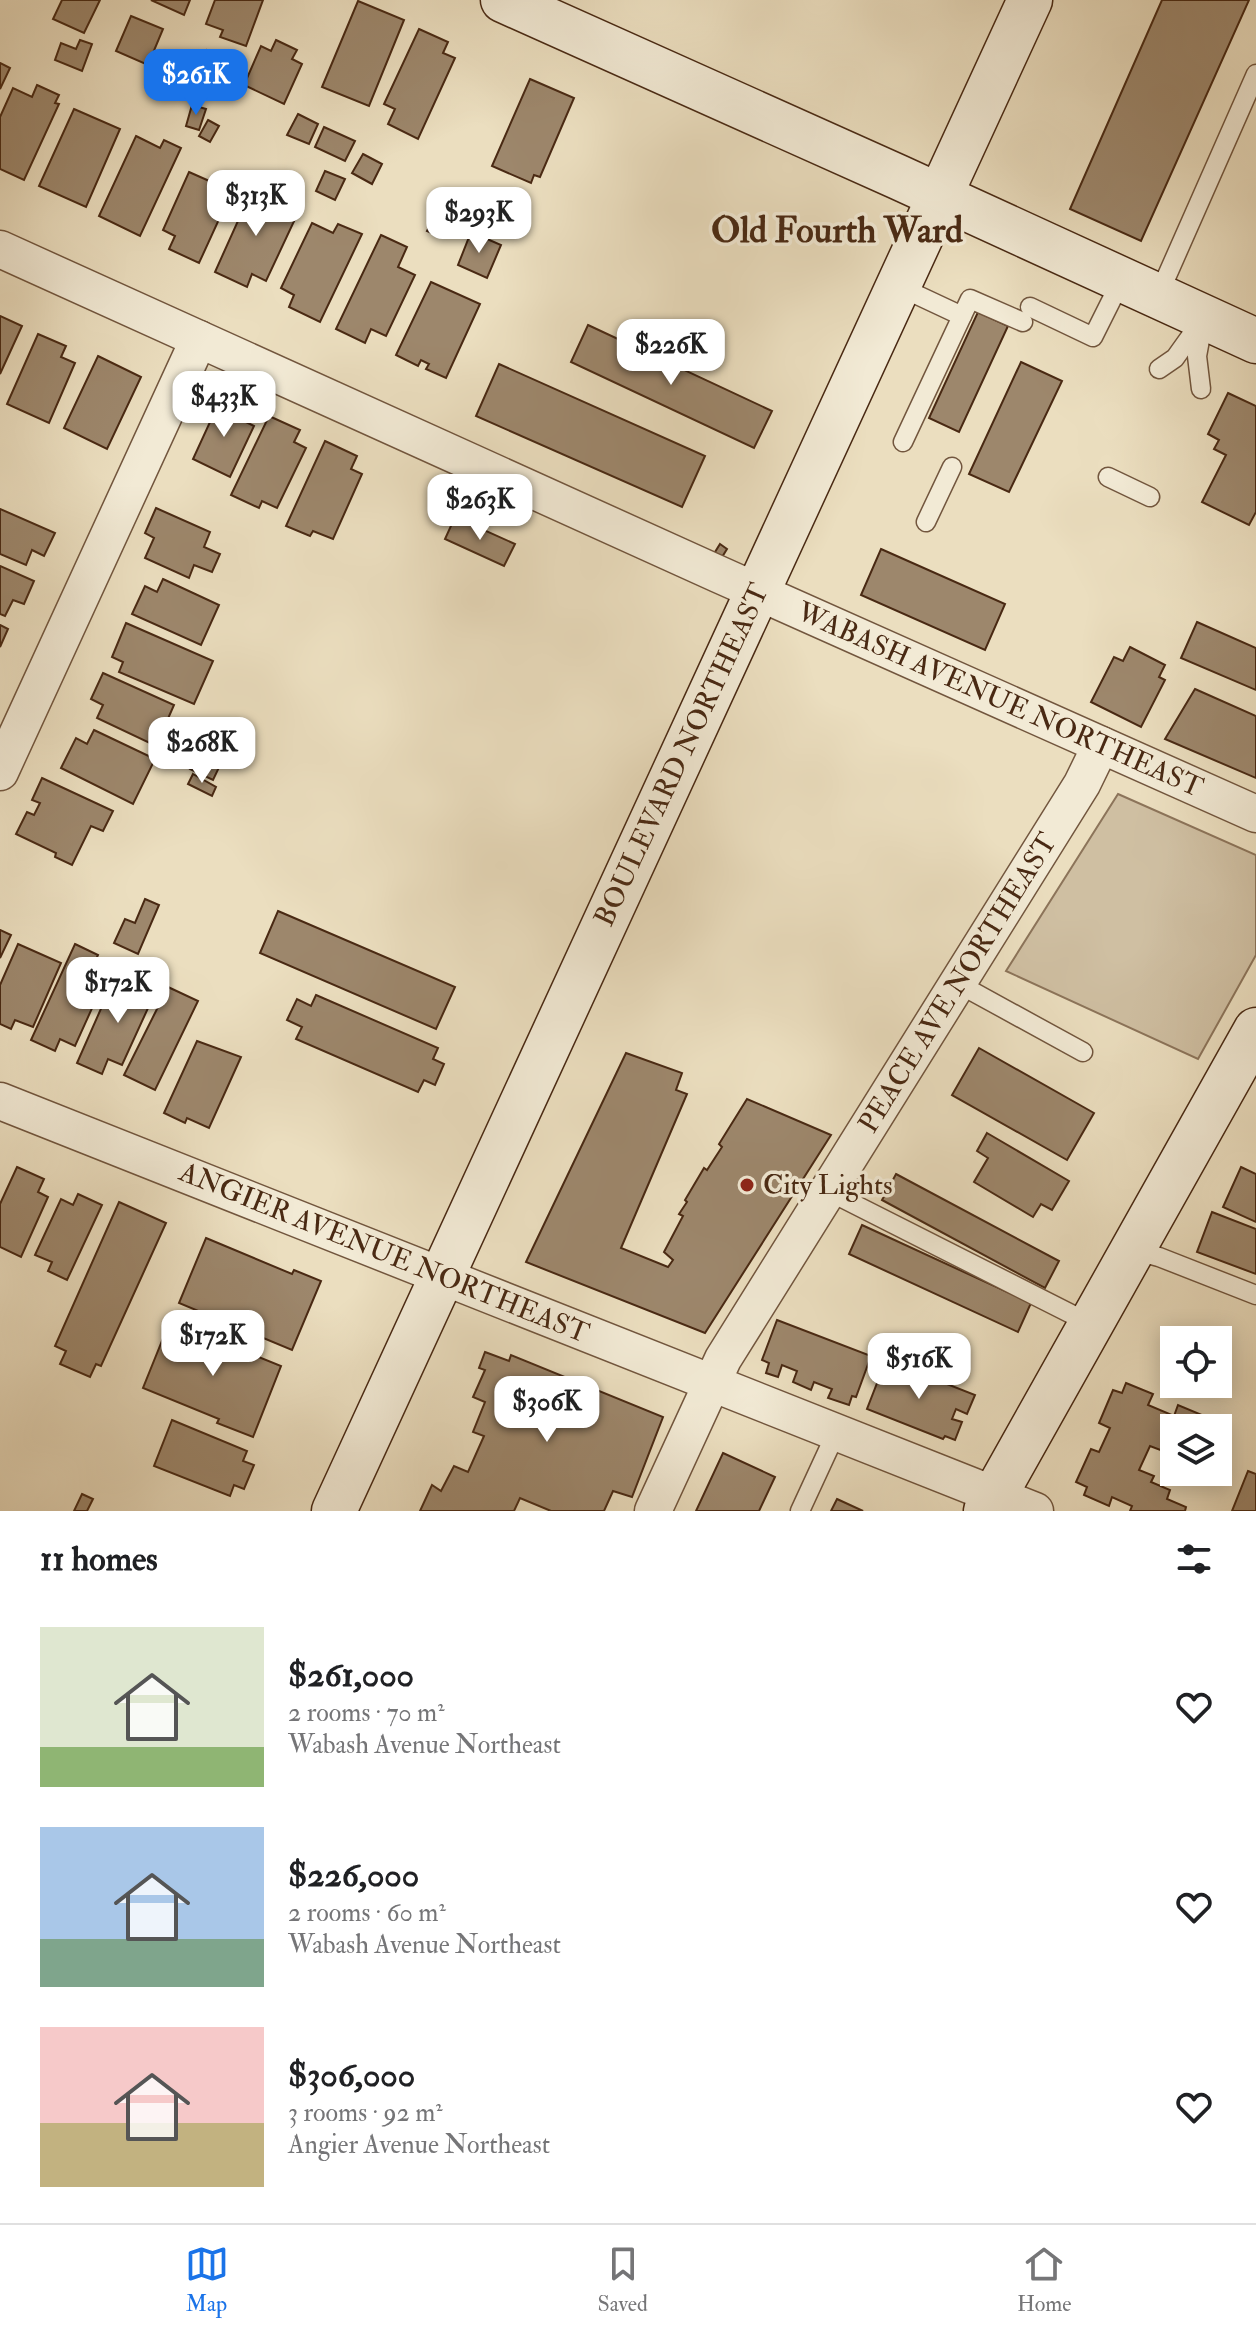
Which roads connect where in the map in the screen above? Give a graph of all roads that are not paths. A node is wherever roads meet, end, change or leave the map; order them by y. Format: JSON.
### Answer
{"nodes":[{"id":1,"x":503,"y":0,"type":"edge"},
{"id":2,"x":1030,"y":0,"type":"edge"},
{"id":3,"x":1256,"y":74,"type":"edge"},
{"id":4,"x":939,"y":195,"type":"junction"},
{"id":5,"x":0,"y":249,"type":"edge"},
{"id":6,"x":898,"y":286,"type":"junction"},
{"id":7,"x":1140,"y":288,"type":"junction"},
{"id":8,"x":962,"y":316,"type":"junction"},
{"id":9,"x":1204,"y":318,"type":"junction"},
{"id":10,"x":199,"y":339,"type":"junction"},
{"id":11,"x":1256,"y":341,"type":"edge"},
{"id":12,"x":1159,"y":369,"type":"dead end"},
{"id":13,"x":1201,"y":389,"type":"dead end"},
{"id":14,"x":903,"y":442,"type":"dead end"},
{"id":15,"x":952,"y":467,"type":"dead end"},
{"id":16,"x":1108,"y":477,"type":"dead end"},
{"id":17,"x":1150,"y":497,"type":"dead end"},
{"id":18,"x":926,"y":522,"type":"dead end"},
{"id":19,"x":757,"y":592,"type":"junction"},
{"id":20,"x":1101,"y":745,"type":"junction"},
{"id":21,"x":0,"y":772,"type":"edge"},
{"id":22,"x":1256,"y":814,"type":"edge"},
{"id":23,"x":957,"y":983,"type":"junction"},
{"id":24,"x":1256,"y":1030,"type":"edge"},
{"id":25,"x":1083,"y":1052,"type":"dead end"},
{"id":26,"x":0,"y":1101,"type":"edge"},
{"id":27,"x":828,"y":1191,"type":"junction"},
{"id":28,"x":1133,"y":1250,"type":"junction"},
{"id":29,"x":442,"y":1276,"type":"junction"},
{"id":30,"x":1256,"y":1295,"type":"edge"},
{"id":31,"x":1091,"y":1324,"type":"junction"},
{"id":32,"x":712,"y":1383,"type":"junction"},
{"id":33,"x":836,"y":1433,"type":"junction"},
{"id":34,"x":991,"y":1503,"type":"edge"},
{"id":35,"x":334,"y":1511,"type":"edge"},
{"id":36,"x":653,"y":1511,"type":"edge"},
{"id":37,"x":800,"y":1511,"type":"edge"},
{"id":38,"x":1035,"y":1511,"type":"edge"}],
"edges":[{"from":1,"to":4,"type":"main road"},
{"from":2,"to":4,"type":"main road","name":"BOULEVARD NORTHEAST"},
{"from":3,"to":7,"type":"lane"},
{"from":4,"to":6,"type":"main road","name":"BOULEVARD NORTHEAST"},
{"from":4,"to":7,"type":"main road"},
{"from":5,"to":10,"type":"street","name":"WABASH AVENUE NORTHEAST"},
{"from":6,"to":8,"type":"lane"},
{"from":6,"to":19,"type":"main road","name":"BOULEVARD NORTHEAST"},
{"from":7,"to":8,"type":"lane"},
{"from":7,"to":9,"type":"main road"},
{"from":8,"to":14,"type":"lane"},
{"from":9,"to":11,"type":"main road"},
{"from":9,"to":12,"type":"lane"},
{"from":9,"to":13,"type":"lane"},
{"from":10,"to":19,"type":"street","name":"WABASH AVENUE NORTHEAST"},
{"from":10,"to":21,"type":"street"},
{"from":15,"to":18,"type":"lane"},
{"from":16,"to":17,"type":"lane"},
{"from":19,"to":20,"type":"street","name":"WABASH AVENUE NORTHEAST"},
{"from":19,"to":29,"type":"main road","name":"BOULEVARD NORTHEAST"},
{"from":20,"to":22,"type":"street","name":"WABASH AVENUE NORTHEAST"},
{"from":20,"to":23,"type":"street","name":"PEACE AVE NORTHEAST"},
{"from":23,"to":25,"type":"lane"},
{"from":23,"to":27,"type":"street","name":"PEACE AVE NORTHEAST"},
{"from":24,"to":28,"type":"main road"},
{"from":26,"to":29,"type":"street","name":"ANGIER AVENUE NORTHEAST"},
{"from":27,"to":31,"type":"lane"},
{"from":27,"to":32,"type":"street","name":"PEACE AVE NORTHEAST"},
{"from":28,"to":30,"type":"lane"},
{"from":28,"to":31,"type":"main road"},
{"from":29,"to":32,"type":"street","name":"ANGIER AVENUE NORTHEAST"},
{"from":29,"to":35,"type":"main road","name":"BOULEVARD NORTHEAST"},
{"from":31,"to":34,"type":"main road"},
{"from":32,"to":33,"type":"street","name":"ANGIER AVENUE NORTHEAST"},
{"from":32,"to":36,"type":"street","name":"PEACE AVE NORTHEAST"},
{"from":33,"to":34,"type":"street","name":"ANGIER AVENUE NORTHEAST"},
{"from":33,"to":37,"type":"lane"},
{"from":34,"to":38,"type":"street","name":"ANGIER AVENUE NORTHEAST"}]}
